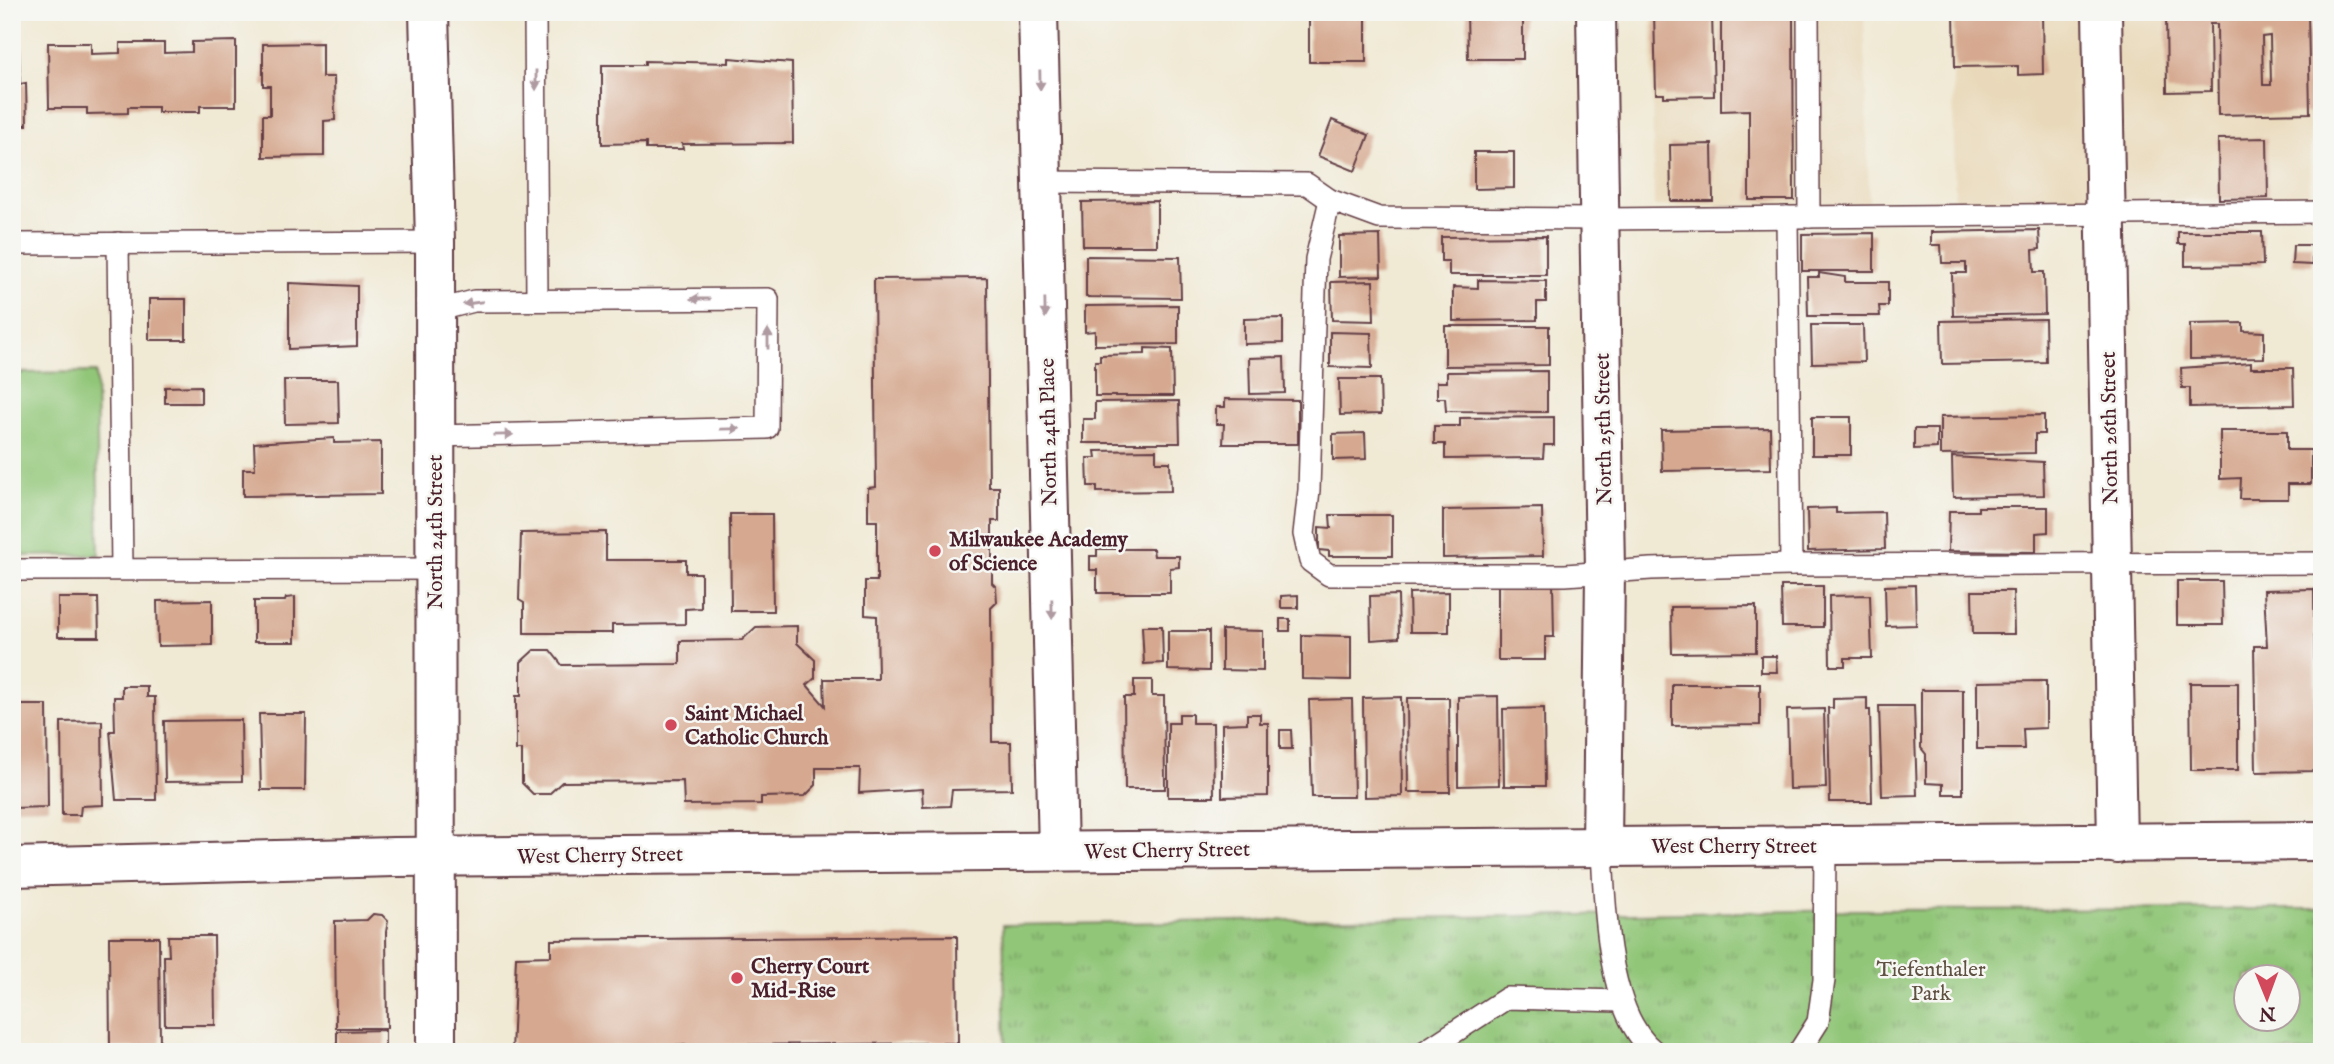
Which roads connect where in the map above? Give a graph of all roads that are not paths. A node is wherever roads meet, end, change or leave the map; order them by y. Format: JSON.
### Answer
{"nodes":[{"id":1,"x":429,"y":12,"type":"edge"},
{"id":2,"x":535,"y":12,"type":"edge"},
{"id":3,"x":1038,"y":12,"type":"edge"},
{"id":4,"x":1596,"y":12,"type":"edge"},
{"id":5,"x":1808,"y":12,"type":"edge"},
{"id":6,"x":2102,"y":12,"type":"edge"},
{"id":7,"x":1042,"y":181,"type":"junction"},
{"id":8,"x":1330,"y":200,"type":"junction"},
{"id":9,"x":2322,"y":212,"type":"edge"},
{"id":10,"x":2104,"y":214,"type":"junction"},
{"id":11,"x":1810,"y":217,"type":"junction"},
{"id":12,"x":1787,"y":218,"type":"junction"},
{"id":13,"x":1601,"y":219,"type":"junction"},
{"id":14,"x":435,"y":242,"type":"junction"},
{"id":15,"x":118,"y":243,"type":"junction"},
{"id":16,"x":12,"y":244,"type":"edge"},
{"id":17,"x":537,"y":299,"type":"junction"},
{"id":18,"x":435,"y":311,"type":"junction"},
{"id":19,"x":435,"y":436,"type":"junction"},
{"id":20,"x":2322,"y":563,"type":"edge"},
{"id":21,"x":1791,"y":565,"type":"junction"},
{"id":22,"x":2112,"y":565,"type":"junction"},
{"id":23,"x":122,"y":569,"type":"junction"},
{"id":24,"x":435,"y":569,"type":"junction"},
{"id":25,"x":12,"y":570,"type":"edge"},
{"id":26,"x":1605,"y":571,"type":"junction"},
{"id":27,"x":2322,"y":841,"type":"edge"},
{"id":28,"x":2117,"y":844,"type":"junction"},
{"id":29,"x":1825,"y":845,"type":"junction"},
{"id":30,"x":1602,"y":846,"type":"junction"},
{"id":31,"x":1058,"y":851,"type":"junction"},
{"id":32,"x":435,"y":857,"type":"junction"},
{"id":33,"x":12,"y":867,"type":"edge"},
{"id":34,"x":1620,"y":1001,"type":"junction"},
{"id":35,"x":436,"y":1052,"type":"edge"},
{"id":36,"x":1424,"y":1052,"type":"edge"},
{"id":37,"x":1655,"y":1052,"type":"edge"},
{"id":38,"x":1799,"y":1052,"type":"edge"}],
"edges":[{"from":1,"to":14,"type":"street","name":"North 24th Street"},
{"from":2,"to":17,"type":"lane","one_way":true},
{"from":3,"to":7,"type":"street","name":"North 24th Place","one_way":true},
{"from":4,"to":13,"type":"street","name":"North 25th Street"},
{"from":5,"to":11,"type":"lane"},
{"from":6,"to":10,"type":"street","name":"North 26th Street"},
{"from":7,"to":8,"type":"lane"},
{"from":7,"to":31,"type":"street","name":"North 24th Place","one_way":true},
{"from":8,"to":13,"type":"lane"},
{"from":8,"to":26,"type":"lane"},
{"from":9,"to":10,"type":"lane"},
{"from":10,"to":11,"type":"lane"},
{"from":10,"to":22,"type":"street","name":"North 26th Street"},
{"from":11,"to":12,"type":"lane"},
{"from":12,"to":13,"type":"lane"},
{"from":12,"to":21,"type":"lane"},
{"from":13,"to":26,"type":"street","name":"North 25th Street"},
{"from":14,"to":15,"type":"lane"},
{"from":14,"to":18,"type":"street","name":"North 24th Street"},
{"from":15,"to":16,"type":"lane"},
{"from":15,"to":23,"type":"lane"},
{"from":17,"to":18,"type":"lane","one_way":true},
{"from":19,"to":17,"type":"lane","one_way":true},
{"from":18,"to":19,"type":"street","name":"North 24th Street"},
{"from":19,"to":24,"type":"street","name":"North 24th Street"},
{"from":20,"to":22,"type":"lane"},
{"from":21,"to":22,"type":"lane"},
{"from":21,"to":26,"type":"lane"},
{"from":22,"to":28,"type":"street","name":"North 26th Street"},
{"from":23,"to":24,"type":"lane"},
{"from":23,"to":25,"type":"lane"},
{"from":24,"to":32,"type":"street","name":"North 24th Street"},
{"from":26,"to":30,"type":"street","name":"North 25th Street"},
{"from":27,"to":28,"type":"street","name":"West Cherry Street"},
{"from":28,"to":29,"type":"street","name":"West Cherry Street"},
{"from":29,"to":30,"type":"street","name":"West Cherry Street"},
{"from":29,"to":38,"type":"lane"},
{"from":30,"to":31,"type":"street","name":"West Cherry Street"},
{"from":30,"to":34,"type":"lane"},
{"from":31,"to":32,"type":"street","name":"West Cherry Street"},
{"from":32,"to":33,"type":"street","name":"West Cherry Street"},
{"from":32,"to":35,"type":"street","name":"North 24th Street"},
{"from":34,"to":36,"type":"lane"},
{"from":34,"to":37,"type":"lane"}]}
